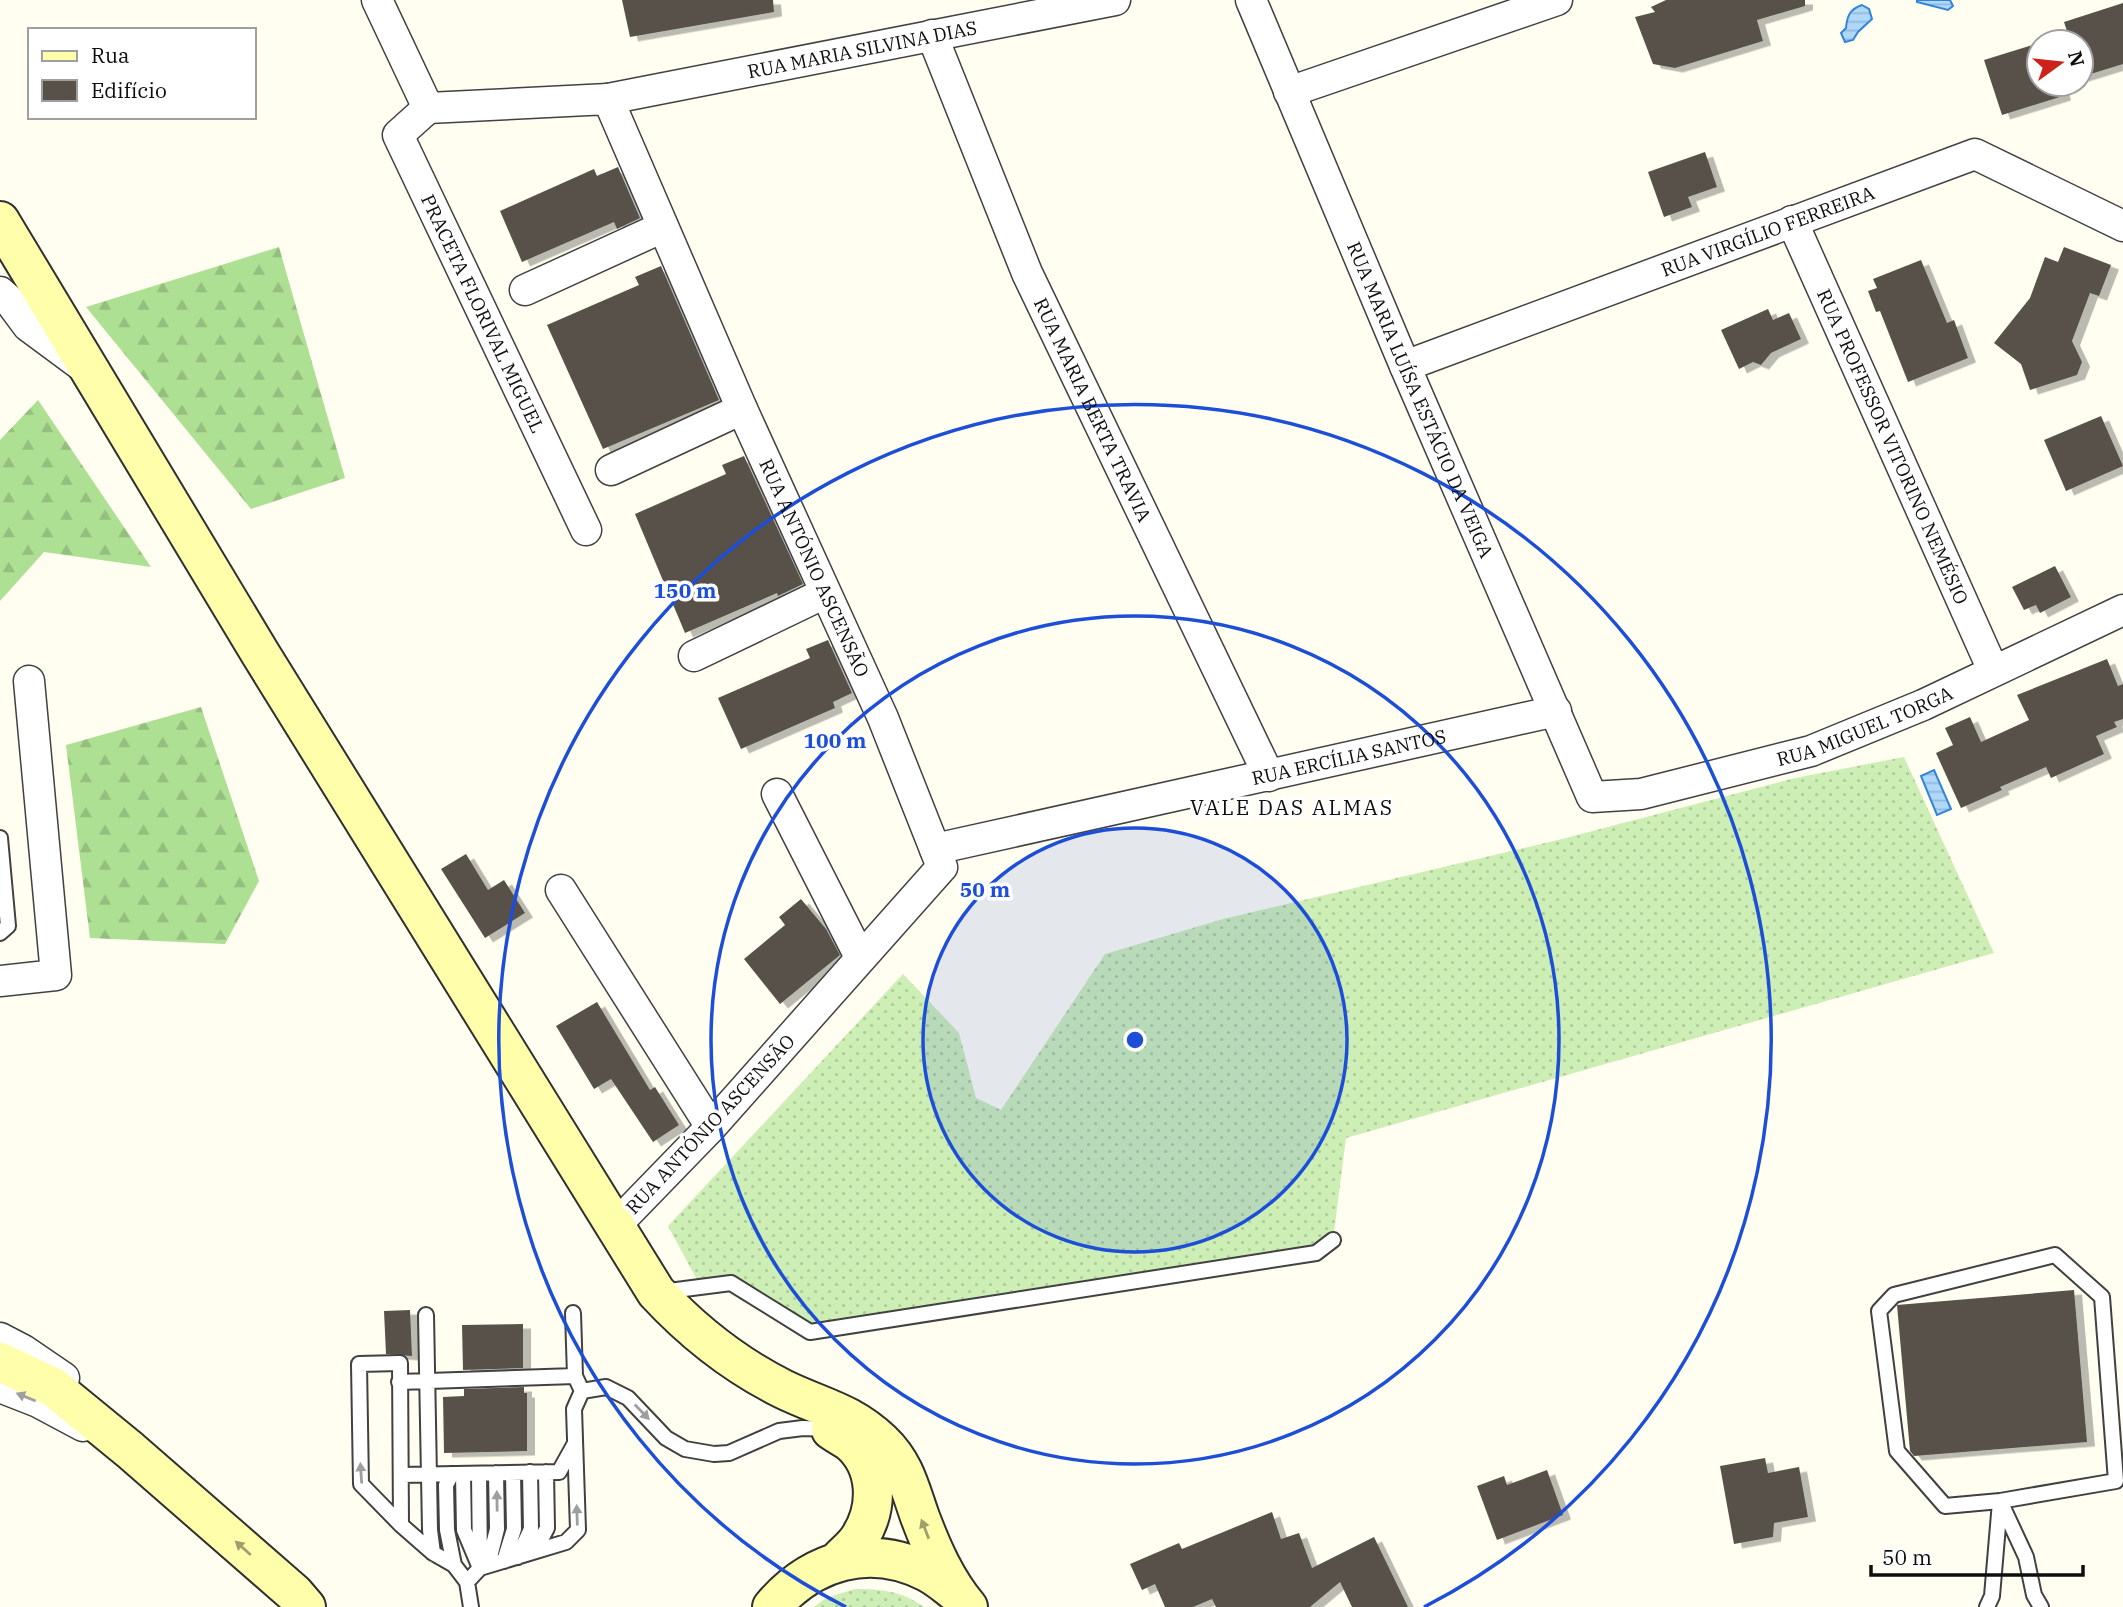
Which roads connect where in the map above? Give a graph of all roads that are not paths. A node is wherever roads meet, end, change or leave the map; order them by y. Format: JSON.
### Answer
{"nodes":[{"id":1,"x":377,"y":0,"type":"edge"},
{"id":2,"x":1115,"y":0,"type":"edge"},
{"id":3,"x":1251,"y":0,"type":"edge"},
{"id":4,"x":1557,"y":0,"type":"edge"},
{"id":5,"x":932,"y":35,"type":"junction"},
{"id":6,"x":1290,"y":92,"type":"junction"},
{"id":7,"x":608,"y":99,"type":"junction"},
{"id":8,"x":428,"y":108,"type":"junction"},
{"id":9,"x":0,"y":221,"type":"edge"},
{"id":10,"x":1793,"y":221,"type":"junction"},
{"id":11,"x":2123,"y":226,"type":"edge"},
{"id":12,"x":663,"y":227,"type":"junction"},
{"id":13,"x":525,"y":290,"type":"dead end"},
{"id":14,"x":0,"y":292,"type":"edge"},
{"id":15,"x":1405,"y":366,"type":"junction"},
{"id":16,"x":91,"y":373,"type":"junction"},
{"id":17,"x":741,"y":409,"type":"junction"},
{"id":18,"x":611,"y":470,"type":"dead end"},
{"id":19,"x":586,"y":530,"type":"dead end"},
{"id":20,"x":825,"y":593,"type":"junction"},
{"id":21,"x":2123,"y":610,"type":"edge"},
{"id":22,"x":694,"y":656,"type":"dead end"},
{"id":23,"x":1993,"y":670,"type":"junction"},
{"id":24,"x":29,"y":681,"type":"dead end"},
{"id":25,"x":1556,"y":711,"type":"junction"},
{"id":26,"x":1269,"y":776,"type":"junction"},
{"id":27,"x":777,"y":794,"type":"dead end"},
{"id":28,"x":1592,"y":797,"type":"joint"},
{"id":29,"x":0,"y":838,"type":"edge"},
{"id":30,"x":935,"y":849,"type":"junction"},
{"id":31,"x":561,"y":890,"type":"dead end"},
{"id":32,"x":0,"y":933,"type":"edge"},
{"id":33,"x":860,"y":957,"type":"junction"},
{"id":34,"x":0,"y":981,"type":"edge"},
{"id":35,"x":711,"y":1127,"type":"junction"},
{"id":36,"x":615,"y":1226,"type":"junction"},
{"id":37,"x":1332,"y":1240,"type":"dead end"},
{"id":38,"x":656,"y":1292,"type":"junction"},
{"id":39,"x":573,"y":1313,"type":"dead end"},
{"id":40,"x":426,"y":1315,"type":"dead end"},
{"id":41,"x":0,"y":1338,"type":"edge"},
{"id":42,"x":0,"y":1362,"type":"edge"},
{"id":43,"x":575,"y":1376,"type":"junction"},
{"id":44,"x":427,"y":1381,"type":"junction"},
{"id":45,"x":400,"y":1382,"type":"junction"},
{"id":46,"x":0,"y":1387,"type":"edge"},
{"id":47,"x":785,"y":1390,"type":"junction"},
{"id":48,"x":582,"y":1391,"type":"junction"},
{"id":49,"x":830,"y":1429,"type":"junction"},
{"id":50,"x":575,"y":1443,"type":"junction"},
{"id":51,"x":131,"y":1450,"type":"junction"},
{"id":52,"x":530,"y":1472,"type":"junction"},
{"id":53,"x":546,"y":1472,"type":"junction"},
{"id":54,"x":496,"y":1473,"type":"junction"},
{"id":55,"x":513,"y":1473,"type":"junction"},
{"id":56,"x":457,"y":1474,"type":"junction"},
{"id":57,"x":480,"y":1474,"type":"junction"},
{"id":58,"x":401,"y":1475,"type":"junction"},
{"id":59,"x":430,"y":1475,"type":"junction"},
{"id":60,"x":2000,"y":1501,"type":"junction"},
{"id":61,"x":401,"y":1525,"type":"junction"},
{"id":62,"x":535,"y":1551,"type":"junction"},
{"id":63,"x":433,"y":1553,"type":"junction"},
{"id":64,"x":511,"y":1559,"type":"junction"},
{"id":65,"x":838,"y":1561,"type":"junction"},
{"id":66,"x":454,"y":1565,"type":"junction"},
{"id":67,"x":484,"y":1567,"type":"junction"},
{"id":68,"x":467,"y":1582,"type":"junction"},
{"id":69,"x":961,"y":1599,"type":"edge"},
{"id":70,"x":307,"y":1602,"type":"edge"},
{"id":71,"x":471,"y":1607,"type":"edge"},
{"id":72,"x":772,"y":1607,"type":"edge"},
{"id":73,"x":1987,"y":1607,"type":"edge"},
{"id":74,"x":2041,"y":1607,"type":"edge"}],
"edges":[{"from":1,"to":8,"type":"street"},
{"from":2,"to":5,"type":"street","name":"RUA MARIA SILVINA DIAS"},
{"from":3,"to":6,"type":"street","name":"RUA MARIA LUÍSA ESTÁCIO DA VEIGA"},
{"from":4,"to":6,"type":"street"},
{"from":5,"to":7,"type":"street","name":"RUA MARIA SILVINA DIAS"},
{"from":5,"to":26,"type":"street","name":"RUA MARIA BERTA TRAVIA"},
{"from":6,"to":15,"type":"street","name":"RUA MARIA LUÍSA ESTÁCIO DA VEIGA"},
{"from":7,"to":8,"type":"street"},
{"from":7,"to":12,"type":"street","name":"RUA ANTÓNIO ASCENSÃO"},
{"from":8,"to":19,"type":"street","name":"PRACETA FLORIVAL MIGUEL"},
{"from":9,"to":16,"type":"street"},
{"from":10,"to":11,"type":"street","name":"RUA VIRGÍLIO FERREIRA"},
{"from":10,"to":15,"type":"street","name":"RUA VIRGÍLIO FERREIRA"},
{"from":10,"to":23,"type":"street","name":"RUA PROFESSOR VITORINO NEMÉSIO"},
{"from":12,"to":13,"type":"street"},
{"from":12,"to":17,"type":"street","name":"RUA ANTÓNIO ASCENSÃO"},
{"from":14,"to":16,"type":"street"},
{"from":15,"to":25,"type":"street","name":"RUA MARIA LUÍSA ESTÁCIO DA VEIGA"},
{"from":16,"to":36,"type":"street"},
{"from":17,"to":18,"type":"street"},
{"from":17,"to":20,"type":"street","name":"RUA ANTÓNIO ASCENSÃO"},
{"from":20,"to":22,"type":"street"},
{"from":20,"to":30,"type":"street","name":"RUA ANTÓNIO ASCENSÃO"},
{"from":21,"to":23,"type":"street","name":"RUA MIGUEL TORGA"},
{"from":23,"to":28,"type":"street","name":"RUA MIGUEL TORGA"},
{"from":24,"to":34,"type":"street"},
{"from":25,"to":26,"type":"street","name":"RUA ERCÍLIA SANTOS"},
{"from":25,"to":28,"type":"street","name":"RUA MARIA LUÍSA ESTÁCIO DA VEIGA"},
{"from":26,"to":30,"type":"street","name":"RUA ERCÍLIA SANTOS"},
{"from":27,"to":33,"type":"street"},
{"from":29,"to":32,"type":"lane"},
{"from":30,"to":33,"type":"street","name":"RUA ANTÓNIO ASCENSÃO"},
{"from":31,"to":35,"type":"street"},
{"from":33,"to":35,"type":"street","name":"RUA ANTÓNIO ASCENSÃO"},
{"from":35,"to":36,"type":"street","name":"RUA ANTÓNIO ASCENSÃO"},
{"from":36,"to":38,"type":"street"},
{"from":37,"to":38,"type":"lane"},
{"from":38,"to":47,"type":"street"},
{"from":39,"to":43,"type":"lane"},
{"from":40,"to":44,"type":"lane"},
{"from":41,"to":51,"type":"street"},
{"from":42,"to":51,"type":"street"},
{"from":43,"to":44,"type":"lane"},
{"from":43,"to":48,"type":"lane"},
{"from":44,"to":45,"type":"lane"},
{"from":44,"to":59,"type":"lane"},
{"from":45,"to":58,"type":"lane"},
{"from":61,"to":45,"type":"lane","one_way":true},
{"from":51,"to":46,"type":"street","one_way":true},
{"from":47,"to":49,"type":"street"},
{"from":69,"to":47,"type":"street","one_way":true},
{"from":48,"to":49,"type":"lane","one_way":true},
{"from":48,"to":50,"type":"lane"},
{"from":49,"to":65,"type":"street"},
{"from":50,"to":53,"type":"lane"},
{"from":62,"to":50,"type":"lane","one_way":true},
{"from":70,"to":51,"type":"street","one_way":true},
{"from":52,"to":53,"type":"lane"},
{"from":52,"to":55,"type":"lane"},
{"from":52,"to":64,"type":"lane"},
{"from":53,"to":62,"type":"lane"},
{"from":54,"to":55,"type":"lane"},
{"from":54,"to":57,"type":"lane"},
{"from":67,"to":54,"type":"lane","one_way":true},
{"from":55,"to":64,"type":"lane"},
{"from":56,"to":57,"type":"lane"},
{"from":56,"to":59,"type":"lane"},
{"from":56,"to":66,"type":"lane"},
{"from":56,"to":67,"type":"lane"},
{"from":57,"to":67,"type":"lane"},
{"from":58,"to":59,"type":"lane"},
{"from":58,"to":61,"type":"lane"},
{"from":59,"to":63,"type":"lane"},
{"from":60,"to":60,"type":"lane"},
{"from":60,"to":73,"type":"lane"},
{"from":60,"to":74,"type":"lane"},
{"from":61,"to":63,"type":"lane"},
{"from":62,"to":64,"type":"lane"},
{"from":63,"to":66,"type":"lane"},
{"from":64,"to":67,"type":"lane"},
{"from":65,"to":69,"type":"street"},
{"from":65,"to":72,"type":"street"},
{"from":66,"to":68,"type":"lane"},
{"from":67,"to":68,"type":"lane"},
{"from":68,"to":71,"type":"lane"}]}
